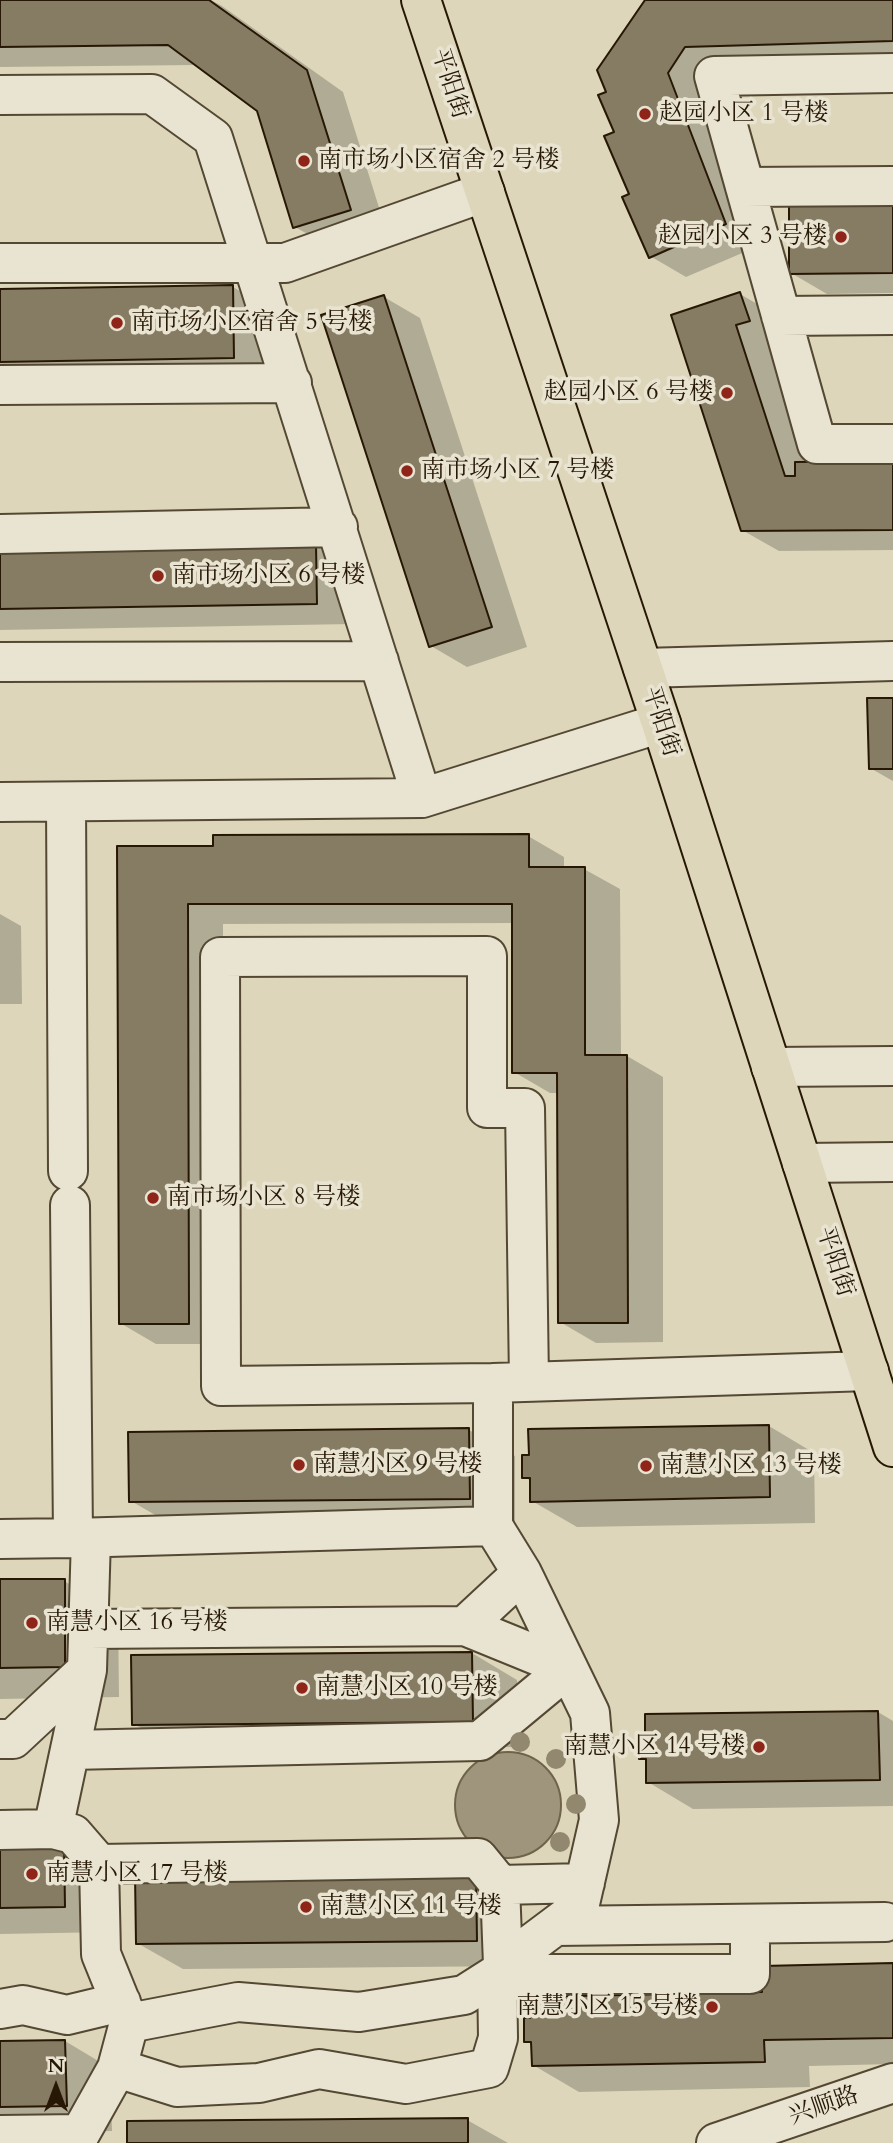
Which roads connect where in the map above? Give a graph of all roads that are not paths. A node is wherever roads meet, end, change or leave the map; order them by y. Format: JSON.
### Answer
{"nodes":[{"id":1,"x":421,"y":0,"type":"edge"},
{"id":2,"x":893,"y":73,"type":"edge"},
{"id":3,"x":0,"y":95,"type":"edge"},
{"id":4,"x":745,"y":187,"type":"junction"},
{"id":5,"x":893,"y":187,"type":"edge"},
{"id":6,"x":485,"y":192,"type":"junction"},
{"id":7,"x":0,"y":263,"type":"edge"},
{"id":8,"x":255,"y":263,"type":"junction"},
{"id":9,"x":893,"y":315,"type":"edge"},
{"id":10,"x":781,"y":316,"type":"junction"},
{"id":11,"x":292,"y":383,"type":"junction"},
{"id":12,"x":0,"y":385,"type":"edge"},
{"id":13,"x":893,"y":444,"type":"edge"},
{"id":14,"x":338,"y":527,"type":"junction"},
{"id":15,"x":0,"y":534,"type":"edge"},
{"id":16,"x":379,"y":661,"type":"junction"},
{"id":17,"x":893,"y":661,"type":"edge"},
{"id":18,"x":0,"y":662,"type":"edge"},
{"id":19,"x":643,"y":668,"type":"junction"},
{"id":20,"x":661,"y":723,"type":"junction"},
{"id":21,"x":422,"y":798,"type":"junction"},
{"id":22,"x":0,"y":802,"type":"edge"},
{"id":23,"x":66,"y":802,"type":"junction"},
{"id":24,"x":893,"y":1066,"type":"edge"},
{"id":25,"x":771,"y":1067,"type":"junction"},
{"id":26,"x":893,"y":1162,"type":"edge"},
{"id":27,"x":802,"y":1163,"type":"junction"},
{"id":28,"x":869,"y":1371,"type":"junction"},
{"id":29,"x":511,"y":1382,"type":"junction"},
{"id":30,"x":893,"y":1447,"type":"edge"},
{"id":31,"x":493,"y":1526,"type":"junction"},
{"id":32,"x":82,"y":1538,"type":"junction"},
{"id":33,"x":0,"y":1539,"type":"edge"},
{"id":34,"x":522,"y":1573,"type":"junction"},
{"id":35,"x":465,"y":1626,"type":"junction"},
{"id":36,"x":88,"y":1629,"type":"junction"},
{"id":37,"x":568,"y":1668,"type":"junction"},
{"id":38,"x":87,"y":1670,"type":"junction"},
{"id":39,"x":0,"y":1739,"type":"edge"},
{"id":40,"x":70,"y":1750,"type":"junction"},
{"id":41,"x":53,"y":1829,"type":"junction"},
{"id":42,"x":0,"y":1830,"type":"edge"},
{"id":43,"x":99,"y":1864,"type":"junction"},
{"id":44,"x":585,"y":1883,"type":"junction"},
{"id":45,"x":500,"y":1885,"type":"junction"},
{"id":46,"x":885,"y":1922,"type":"dead end"},
{"id":47,"x":750,"y":1924,"type":"junction"},
{"id":48,"x":555,"y":1926,"type":"junction"},
{"id":49,"x":500,"y":1969,"type":"junction"},
{"id":50,"x":0,"y":2009,"type":"edge"},
{"id":51,"x":125,"y":2013,"type":"junction"},
{"id":52,"x":117,"y":2068,"type":"junction"},
{"id":53,"x":893,"y":2084,"type":"edge"},
{"id":54,"x":0,"y":2135,"type":"edge"},
{"id":55,"x":83,"y":2139,"type":"edge"},
{"id":56,"x":716,"y":2143,"type":"edge"}],
"edges":[{"from":1,"to":6,"type":"main road","name":"平阳街"},
{"from":2,"to":4,"type":"street"},
{"from":3,"to":8,"type":"street"},
{"from":4,"to":5,"type":"street"},
{"from":4,"to":10,"type":"street"},
{"from":6,"to":8,"type":"street"},
{"from":6,"to":19,"type":"main road","name":"平阳街"},
{"from":7,"to":8,"type":"street"},
{"from":8,"to":11,"type":"street"},
{"from":9,"to":10,"type":"street"},
{"from":10,"to":13,"type":"street"},
{"from":11,"to":12,"type":"street"},
{"from":11,"to":14,"type":"street"},
{"from":14,"to":15,"type":"street"},
{"from":14,"to":16,"type":"street"},
{"from":16,"to":18,"type":"street"},
{"from":16,"to":21,"type":"street"},
{"from":17,"to":19,"type":"street"},
{"from":19,"to":20,"type":"main road","name":"平阳街"},
{"from":20,"to":21,"type":"street"},
{"from":20,"to":25,"type":"main road","name":"平阳街"},
{"from":21,"to":23,"type":"street"},
{"from":22,"to":23,"type":"street"},
{"from":23,"to":32,"type":"street"},
{"from":24,"to":25,"type":"street"},
{"from":25,"to":27,"type":"main road","name":"平阳街"},
{"from":26,"to":27,"type":"street"},
{"from":27,"to":28,"type":"main road","name":"平阳街"},
{"from":28,"to":29,"type":"street"},
{"from":28,"to":30,"type":"main road","name":"平阳街"},
{"from":29,"to":29,"type":"street"},
{"from":29,"to":31,"type":"street"},
{"from":31,"to":32,"type":"street"},
{"from":31,"to":34,"type":"street"},
{"from":32,"to":33,"type":"street"},
{"from":32,"to":36,"type":"street"},
{"from":34,"to":35,"type":"street"},
{"from":34,"to":37,"type":"street"},
{"from":35,"to":36,"type":"street"},
{"from":35,"to":37,"type":"street"},
{"from":36,"to":38,"type":"street"},
{"from":37,"to":40,"type":"street"},
{"from":37,"to":44,"type":"street"},
{"from":38,"to":39,"type":"street"},
{"from":38,"to":40,"type":"street"},
{"from":40,"to":41,"type":"street"},
{"from":41,"to":42,"type":"street"},
{"from":41,"to":43,"type":"street"},
{"from":43,"to":45,"type":"street"},
{"from":43,"to":51,"type":"street"},
{"from":44,"to":45,"type":"street"},
{"from":44,"to":48,"type":"street"},
{"from":45,"to":49,"type":"street"},
{"from":46,"to":47,"type":"street"},
{"from":47,"to":48,"type":"street"},
{"from":47,"to":49,"type":"street"},
{"from":48,"to":49,"type":"street"},
{"from":49,"to":51,"type":"street"},
{"from":49,"to":52,"type":"street"},
{"from":50,"to":51,"type":"street"},
{"from":51,"to":52,"type":"street"},
{"from":52,"to":55,"type":"street"},
{"from":53,"to":56,"type":"street","name":"兴顺路"},
{"from":54,"to":55,"type":"street"}]}
